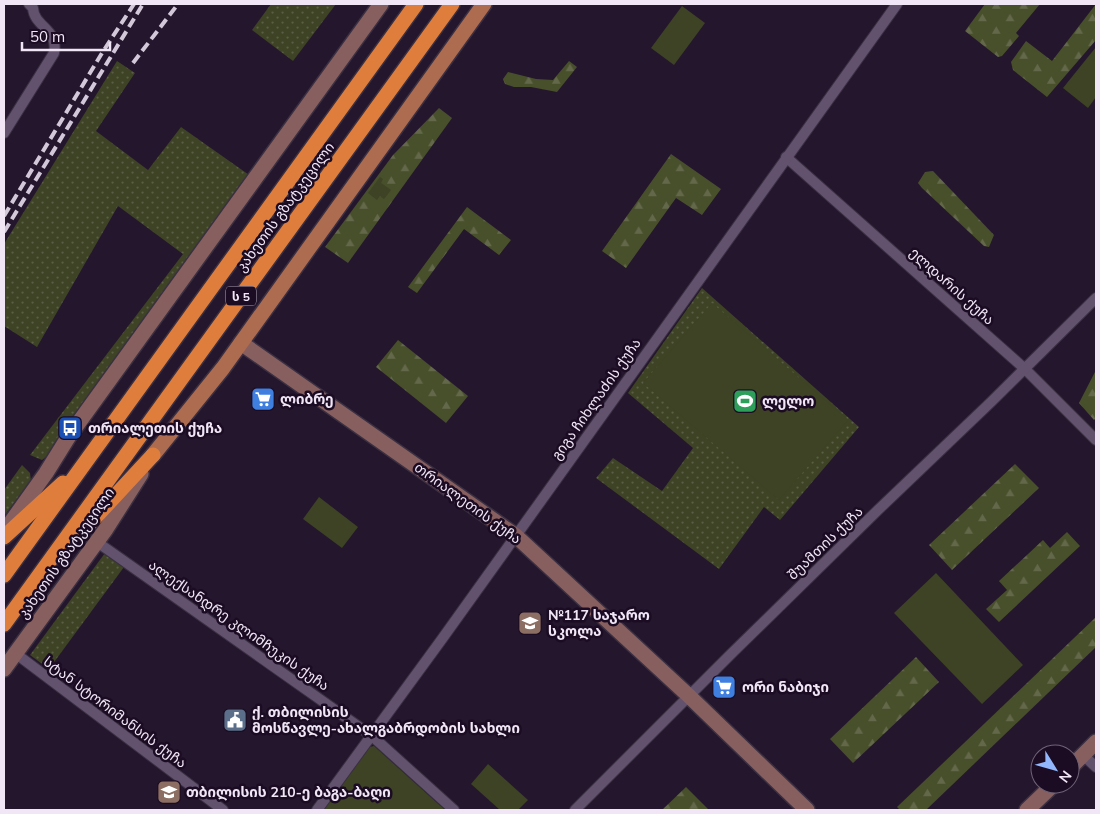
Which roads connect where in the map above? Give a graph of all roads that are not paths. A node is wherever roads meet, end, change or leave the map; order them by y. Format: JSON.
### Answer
{"nodes":[{"id":1,"x":382,"y":4,"type":"edge"},
{"id":2,"x":416,"y":4,"type":"edge"},
{"id":3,"x":452,"y":4,"type":"edge"},
{"id":4,"x":484,"y":4,"type":"edge"},
{"id":5,"x":897,"y":4,"type":"edge"},
{"id":6,"x":32,"y":5,"type":"edge"},
{"id":7,"x":4,"y":133,"type":"edge"},
{"id":8,"x":786,"y":158,"type":"junction"},
{"id":9,"x":1096,"y":298,"type":"edge"},
{"id":10,"x":241,"y":343,"type":"junction"},
{"id":11,"x":1025,"y":369,"type":"junction"},
{"id":12,"x":1096,"y":440,"type":"edge"},
{"id":13,"x":153,"y":455,"type":"junction"},
{"id":14,"x":86,"y":462,"type":"junction"},
{"id":15,"x":4,"y":532,"type":"edge"},
{"id":16,"x":516,"y":536,"type":"junction"},
{"id":17,"x":4,"y":537,"type":"edge"},
{"id":18,"x":97,"y":542,"type":"junction"},
{"id":19,"x":4,"y":575,"type":"edge"},
{"id":20,"x":30,"y":588,"type":"junction"},
{"id":21,"x":4,"y":624,"type":"edge"},
{"id":22,"x":15,"y":653,"type":"junction"},
{"id":23,"x":4,"y":669,"type":"edge"},
{"id":24,"x":689,"y":696,"type":"junction"},
{"id":25,"x":372,"y":736,"type":"junction"},
{"id":26,"x":1096,"y":742,"type":"edge"},
{"id":27,"x":1083,"y":755,"type":"junction"},
{"id":28,"x":1080,"y":758,"type":"edge"},
{"id":29,"x":1096,"y":768,"type":"edge"},
{"id":30,"x":1044,"y":794,"type":"edge"},
{"id":31,"x":223,"y":810,"type":"edge"},
{"id":32,"x":317,"y":810,"type":"edge"},
{"id":33,"x":454,"y":810,"type":"edge"},
{"id":34,"x":575,"y":810,"type":"edge"},
{"id":35,"x":807,"y":810,"type":"edge"},
{"id":36,"x":1027,"y":810,"type":"edge"}],
"edges":[{"from":1,"to":15,"type":"street"},
{"from":2,"to":14,"type":"highway","name":"კახეთის გზატკეცილი","number":"ს 5"},
{"from":3,"to":20,"type":"highway","name":"კახეთის გზატკეცილი","number":"ს 5"},
{"from":4,"to":10,"type":"main road"},
{"from":5,"to":8,"type":"street","name":"გიგა ჩიხლაძის ქუჩა"},
{"from":6,"to":7,"type":"street"},
{"from":8,"to":11,"type":"street","name":"ელდარის ქუჩა"},
{"from":8,"to":16,"type":"street","name":"გიგა ჩიხლაძის ქუჩა"},
{"from":9,"to":11,"type":"street","name":"შუამთის ქუჩა"},
{"from":10,"to":13,"type":"main road"},
{"from":10,"to":16,"type":"street","name":"თრიალეთის ქუჩა"},
{"from":11,"to":12,"type":"street","name":"ელდარის ქუჩა"},
{"from":11,"to":24,"type":"street","name":"შუამთის ქუჩა"},
{"from":13,"to":18,"type":"street","name":"კახეთის გზატკეცილი"},
{"from":13,"to":20,"type":"highway"},
{"from":14,"to":17,"type":"highway"},
{"from":14,"to":19,"type":"highway","name":"კახეთის გზატკეცილი","number":"ს 5"},
{"from":16,"to":24,"type":"street","name":"თრიალეთის ქუჩა"},
{"from":16,"to":25,"type":"street","name":"გიგა ჩიხლაძის ქუჩა"},
{"from":18,"to":22,"type":"street","name":"კახეთის გზატკეცილი"},
{"from":18,"to":25,"type":"street","name":"ალექსანდრე კლიმჩუკის ქუჩა"},
{"from":20,"to":21,"type":"highway","name":"კახეთის გზატკეცილი","number":"ს 5"},
{"from":22,"to":23,"type":"street","name":"კახეთის გზატკეცილი"},
{"from":22,"to":31,"type":"street","name":"სტან სტორიმანსის ქუჩა"},
{"from":24,"to":34,"type":"street","name":"შუამთის ქუჩა"},
{"from":24,"to":35,"type":"street","name":"თრიალეთის ქუჩა"},
{"from":25,"to":32,"type":"street","name":"გიგა ჩიხლაძის ქუჩა"},
{"from":25,"to":33,"type":"street","name":"ალექსანდრე კლიმჩუკის ქუჩა"},
{"from":26,"to":27,"type":"street"},
{"from":27,"to":28,"type":"street"},
{"from":27,"to":29,"type":"street"},
{"from":30,"to":36,"type":"street"}]}
